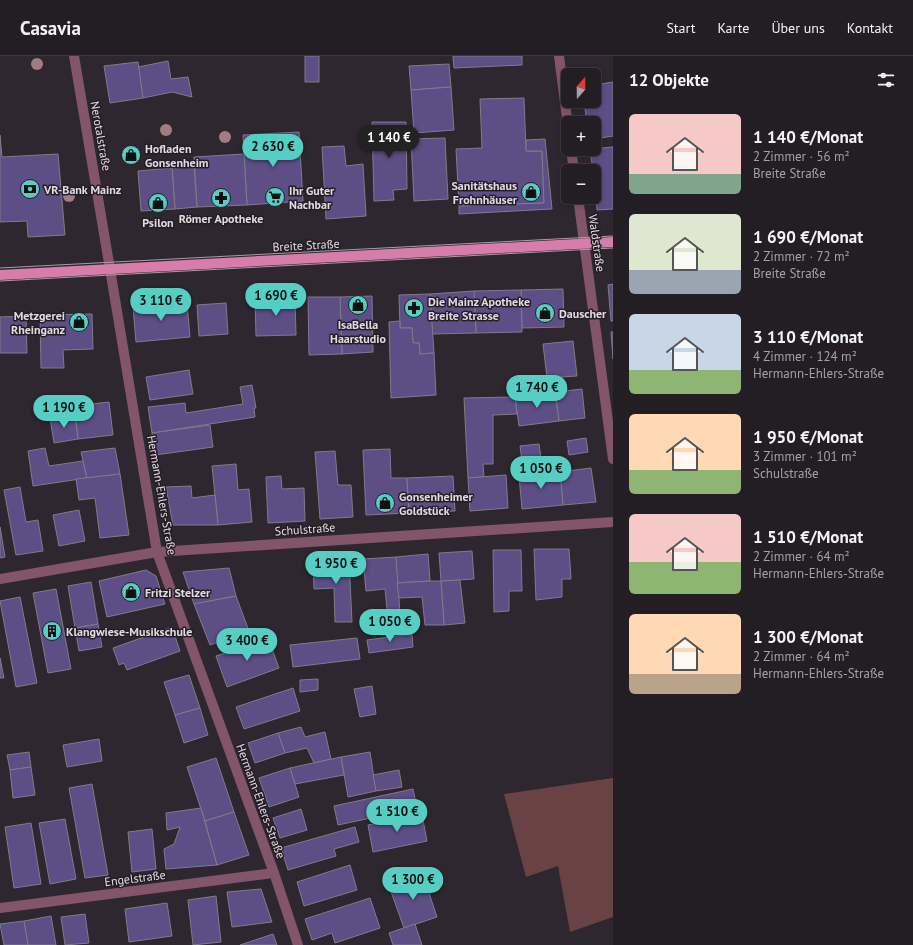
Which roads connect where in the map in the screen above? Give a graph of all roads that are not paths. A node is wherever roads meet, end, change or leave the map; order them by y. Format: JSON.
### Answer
{"nodes":[{"id":1,"x":74,"y":56,"type":"edge"},
{"id":2,"x":559,"y":56,"type":"edge"},
{"id":3,"x":567,"y":116,"type":"edge"},
{"id":4,"x":579,"y":204,"type":"edge"},
{"id":5,"x":613,"y":242,"type":"edge"},
{"id":6,"x":584,"y":244,"type":"junction"},
{"id":7,"x":110,"y":269,"type":"junction"},
{"id":8,"x":0,"y":275,"type":"edge"},
{"id":9,"x":613,"y":460,"type":"edge"},
{"id":10,"x":613,"y":522,"type":"edge"},
{"id":11,"x":156,"y":552,"type":"junction"},
{"id":12,"x":0,"y":579,"type":"edge"},
{"id":13,"x":274,"y":873,"type":"junction"},
{"id":14,"x":0,"y":908,"type":"edge"},
{"id":15,"x":298,"y":945,"type":"edge"}],
"edges":[{"from":1,"to":7,"type":"street","name":"Nerotalstraße"},
{"from":2,"to":3,"type":"street"},
{"from":4,"to":6,"type":"street","name":"Waldstraße"},
{"from":5,"to":6,"type":"main road","name":"Breite Straße"},
{"from":6,"to":7,"type":"main road","name":"Breite Straße"},
{"from":6,"to":9,"type":"street","name":"Waldstraße"},
{"from":7,"to":8,"type":"main road","name":"Breite Straße"},
{"from":7,"to":11,"type":"street","name":"Hermann-Ehlers-Straße"},
{"from":10,"to":11,"type":"street","name":"Schulstraße"},
{"from":11,"to":12,"type":"street","name":"Schulstraße"},
{"from":11,"to":13,"type":"street","name":"Hermann-Ehlers-Straße"},
{"from":13,"to":14,"type":"street","name":"Engelstraße"},
{"from":13,"to":15,"type":"street","name":"Hermann-Ehlers-Straße"}]}
